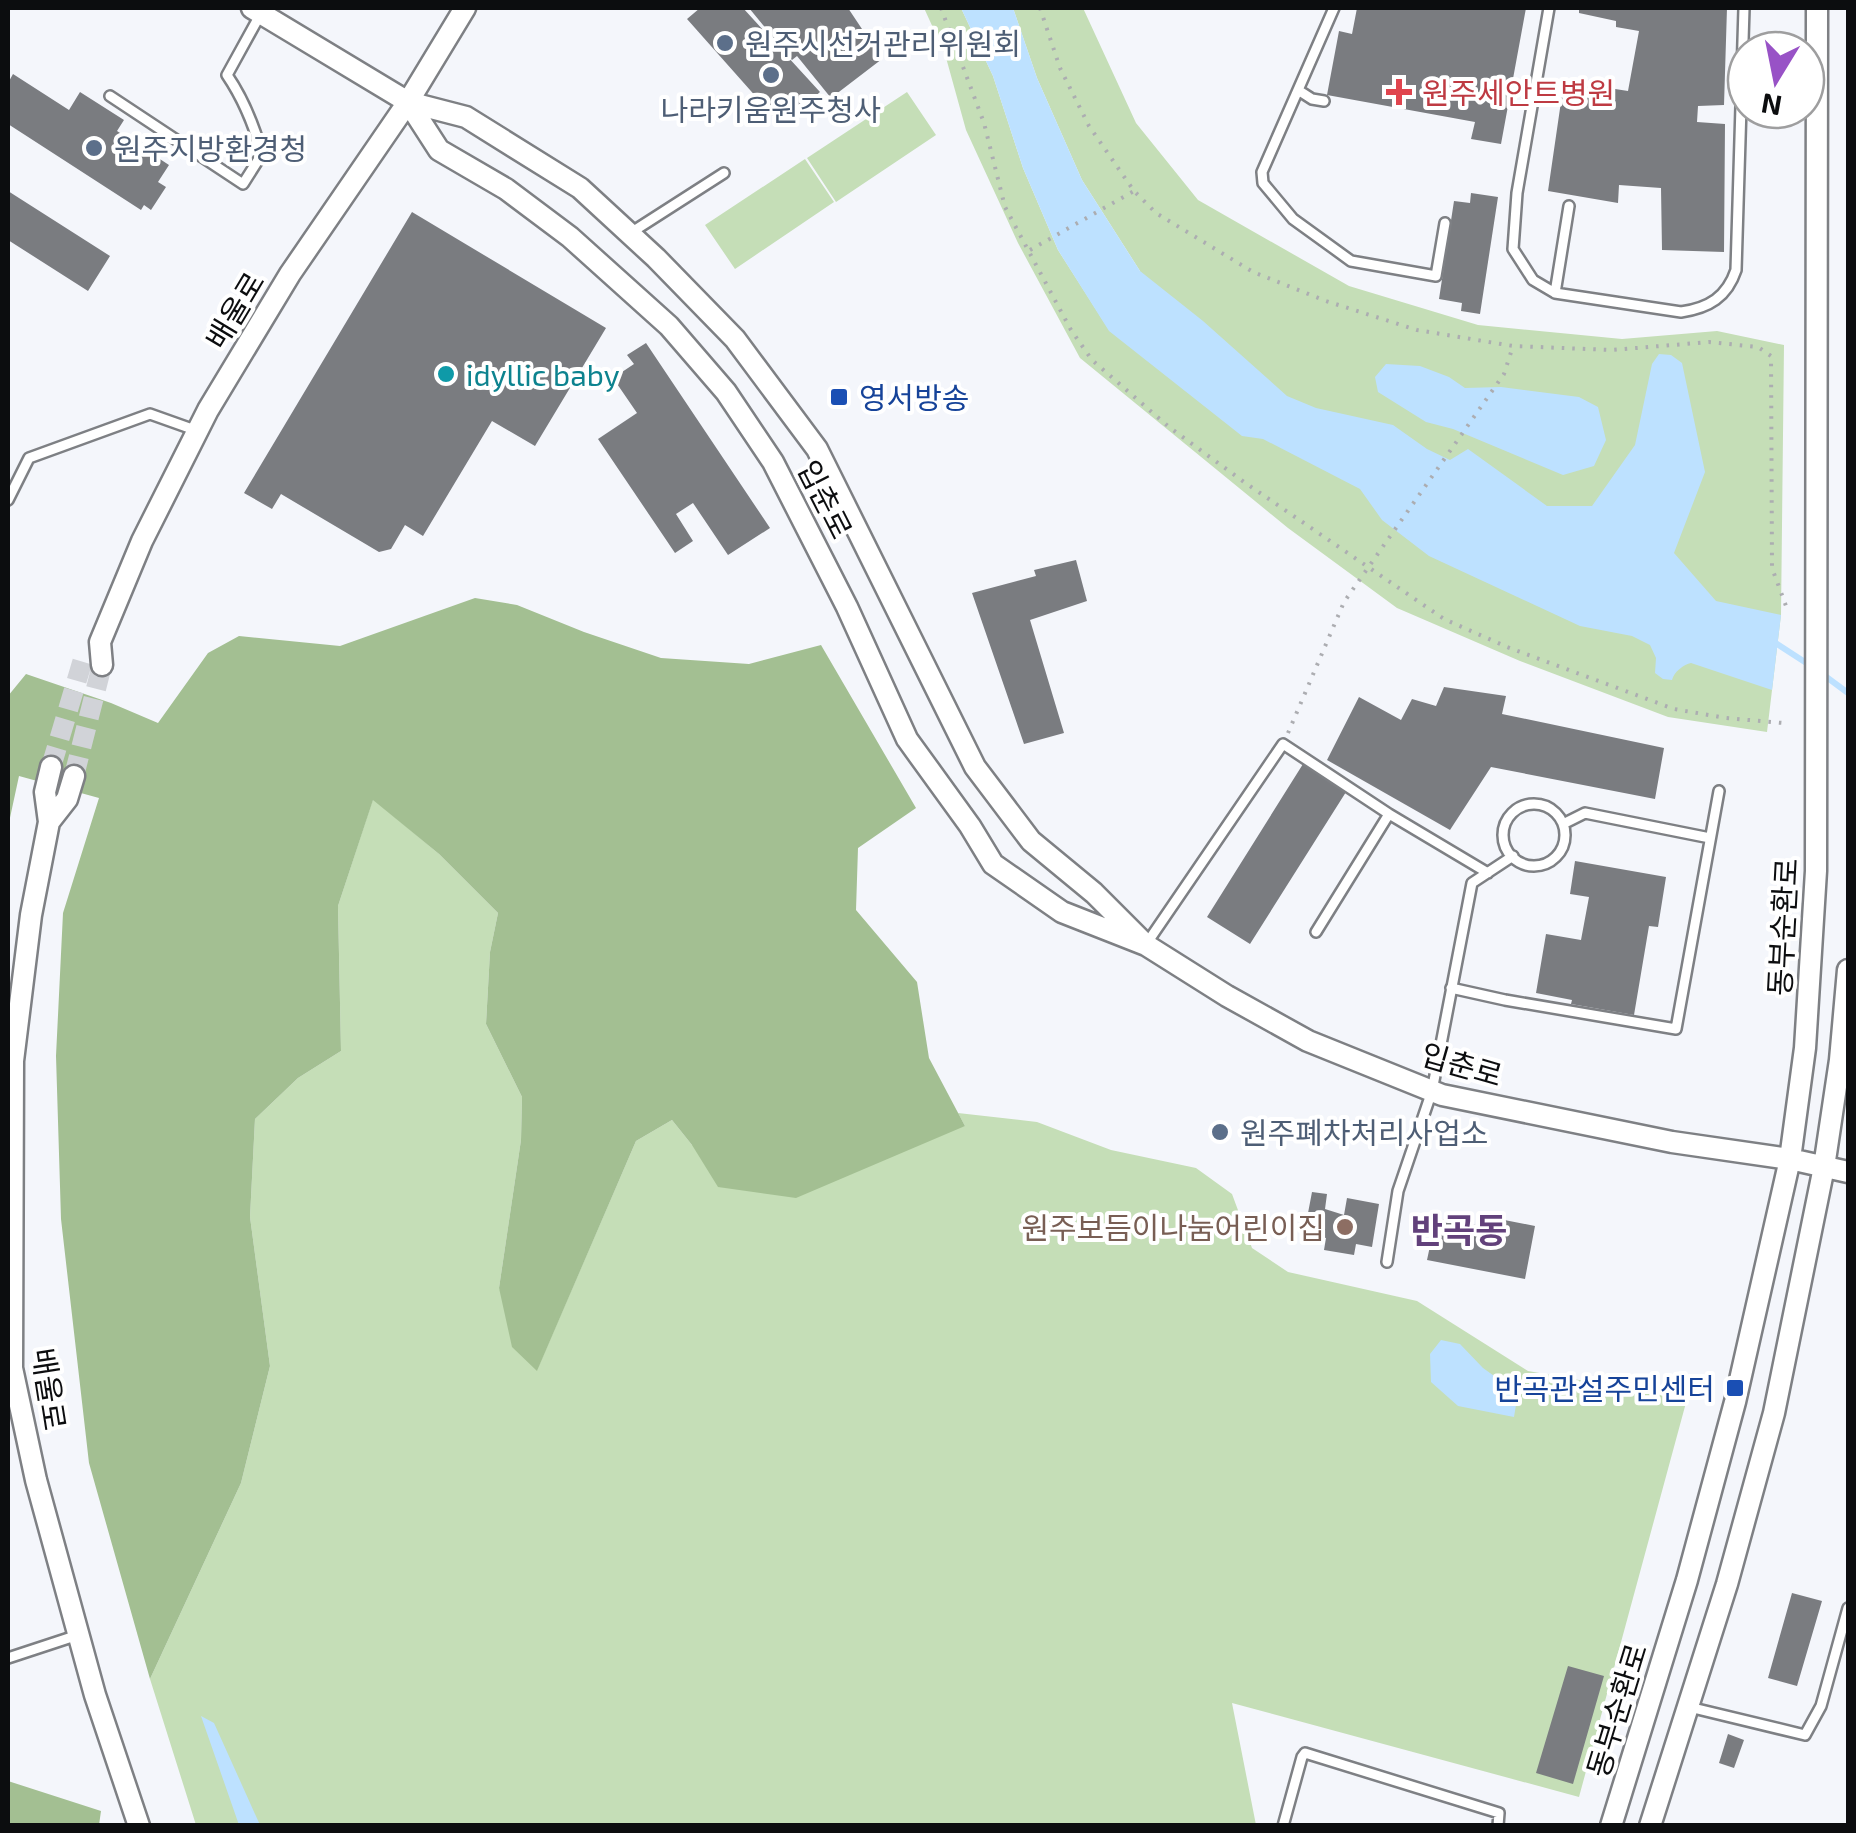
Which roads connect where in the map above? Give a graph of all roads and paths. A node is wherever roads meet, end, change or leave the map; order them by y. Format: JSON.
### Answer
{"nodes":[{"id":1,"x":466,"y":8,"type":"edge"},
{"id":2,"x":941,"y":8,"type":"edge"},
{"id":3,"x":1040,"y":8,"type":"edge"},
{"id":4,"x":1334,"y":8,"type":"edge"},
{"id":5,"x":1548,"y":8,"type":"edge"},
{"id":6,"x":1744,"y":8,"type":"edge"},
{"id":7,"x":1817,"y":8,"type":"edge"},
{"id":8,"x":257,"y":10,"type":"edge"},
{"id":9,"x":1298,"y":90,"type":"junction"},
{"id":10,"x":110,"y":96,"type":"dead end"},
{"id":11,"x":1324,"y":101,"type":"dead end"},
{"id":12,"x":408,"y":102,"type":"junction"},
{"id":13,"x":724,"y":173,"type":"dead end"},
{"id":14,"x":1134,"y":191,"type":"junction"},
{"id":15,"x":1569,"y":206,"type":"dead end"},
{"id":16,"x":1445,"y":224,"type":"dead end"},
{"id":17,"x":630,"y":234,"type":"junction"},
{"id":18,"x":1030,"y":250,"type":"junction"},
{"id":19,"x":1555,"y":293,"type":"junction"},
{"id":20,"x":1513,"y":346,"type":"junction"},
{"id":21,"x":198,"y":431,"type":"junction"},
{"id":22,"x":8,"y":500,"type":"edge"},
{"id":23,"x":1366,"y":568,"type":"junction"},
{"id":24,"x":1786,"y":606,"type":"dead end"},
{"id":25,"x":96,"y":654,"type":"tunnel mouth"},
{"id":26,"x":1783,"y":723,"type":"dead end"},
{"id":27,"x":1283,"y":744,"type":"junction"},
{"id":28,"x":52,"y":768,"type":"tunnel mouth"},
{"id":29,"x":74,"y":776,"type":"tunnel mouth"},
{"id":30,"x":1718,"y":791,"type":"dead end"},
{"id":31,"x":1389,"y":814,"type":"junction"},
{"id":32,"x":49,"y":822,"type":"junction"},
{"id":33,"x":1564,"y":824,"type":"junction"},
{"id":34,"x":1710,"y":838,"type":"junction"},
{"id":35,"x":1513,"y":856,"type":"junction"},
{"id":36,"x":1488,"y":872,"type":"junction"},
{"id":37,"x":1316,"y":932,"type":"dead end"},
{"id":38,"x":1146,"y":945,"type":"junction"},
{"id":39,"x":1848,"y":970,"type":"edge"},
{"id":40,"x":1451,"y":988,"type":"junction"},
{"id":41,"x":1432,"y":1091,"type":"junction"},
{"id":42,"x":1790,"y":1160,"type":"junction"},
{"id":43,"x":1824,"y":1167,"type":"junction"},
{"id":44,"x":1848,"y":1172,"type":"edge"},
{"id":45,"x":1386,"y":1262,"type":"dead end"},
{"id":46,"x":1848,"y":1608,"type":"edge"},
{"id":47,"x":78,"y":1634,"type":"junction"},
{"id":48,"x":8,"y":1658,"type":"edge"},
{"id":49,"x":1653,"y":1696,"type":"junction"},
{"id":50,"x":1690,"y":1706,"type":"junction"},
{"id":51,"x":139,"y":1826,"type":"edge"},
{"id":52,"x":1283,"y":1826,"type":"edge"},
{"id":53,"x":1498,"y":1826,"type":"edge"},
{"id":54,"x":1611,"y":1826,"type":"edge"},
{"id":55,"x":1650,"y":1826,"type":"edge"}],
"edges":[{"from":1,"to":12,"type":"street","name":"배울로"},
{"from":2,"to":18,"type":"path"},
{"from":3,"to":14,"type":"path"},
{"from":4,"to":9,"type":"lane"},
{"from":5,"to":19,"type":"lane"},
{"from":6,"to":19,"type":"lane"},
{"from":7,"to":42,"type":"street","name":"동부순환로"},
{"from":8,"to":10,"type":"lane"},
{"from":8,"to":12,"type":"street","name":"입춘로"},
{"from":9,"to":11,"type":"lane"},
{"from":9,"to":16,"type":"lane"},
{"from":12,"to":17,"type":"street","name":"입춘로"},
{"from":12,"to":21,"type":"street","name":"배울로"},
{"from":12,"to":38,"type":"street","name":"입춘로"},
{"from":13,"to":17,"type":"lane"},
{"from":14,"to":18,"type":"path"},
{"from":14,"to":20,"type":"path"},
{"from":15,"to":19,"type":"lane"},
{"from":17,"to":38,"type":"street","name":"입춘로"},
{"from":18,"to":23,"type":"path"},
{"from":20,"to":23,"type":"path"},
{"from":20,"to":24,"type":"path"},
{"from":21,"to":22,"type":"lane"},
{"from":21,"to":25,"type":"street","name":"배울로"},
{"from":23,"to":26,"type":"path"},
{"from":23,"to":27,"type":"path"},
{"from":27,"to":31,"type":"lane"},
{"from":27,"to":38,"type":"lane"},
{"from":28,"to":32,"type":"street"},
{"from":29,"to":32,"type":"street","name":"배울로"},
{"from":30,"to":34,"type":"lane"},
{"from":31,"to":36,"type":"lane"},
{"from":31,"to":37,"type":"lane"},
{"from":32,"to":47,"type":"street","name":"배울로"},
{"from":33,"to":34,"type":"lane"},
{"from":33,"to":35,"type":"lane"},
{"from":33,"to":35,"type":"lane"},
{"from":34,"to":40,"type":"lane"},
{"from":35,"to":36,"type":"lane"},
{"from":36,"to":40,"type":"lane"},
{"from":38,"to":41,"type":"street","name":"입춘로"},
{"from":39,"to":43,"type":"street"},
{"from":40,"to":41,"type":"lane"},
{"from":41,"to":42,"type":"street","name":"입춘로"},
{"from":41,"to":45,"type":"lane"},
{"from":42,"to":43,"type":"street","name":"입춘로"},
{"from":42,"to":49,"type":"street","name":"동부순환로"},
{"from":43,"to":44,"type":"street","name":"입춘로"},
{"from":43,"to":50,"type":"street"},
{"from":46,"to":50,"type":"lane"},
{"from":47,"to":48,"type":"lane"},
{"from":47,"to":51,"type":"street","name":"배울로"},
{"from":49,"to":50,"type":"street"},
{"from":49,"to":54,"type":"street","name":"동부순환로"},
{"from":50,"to":55,"type":"street"},
{"from":52,"to":53,"type":"lane"}]}
